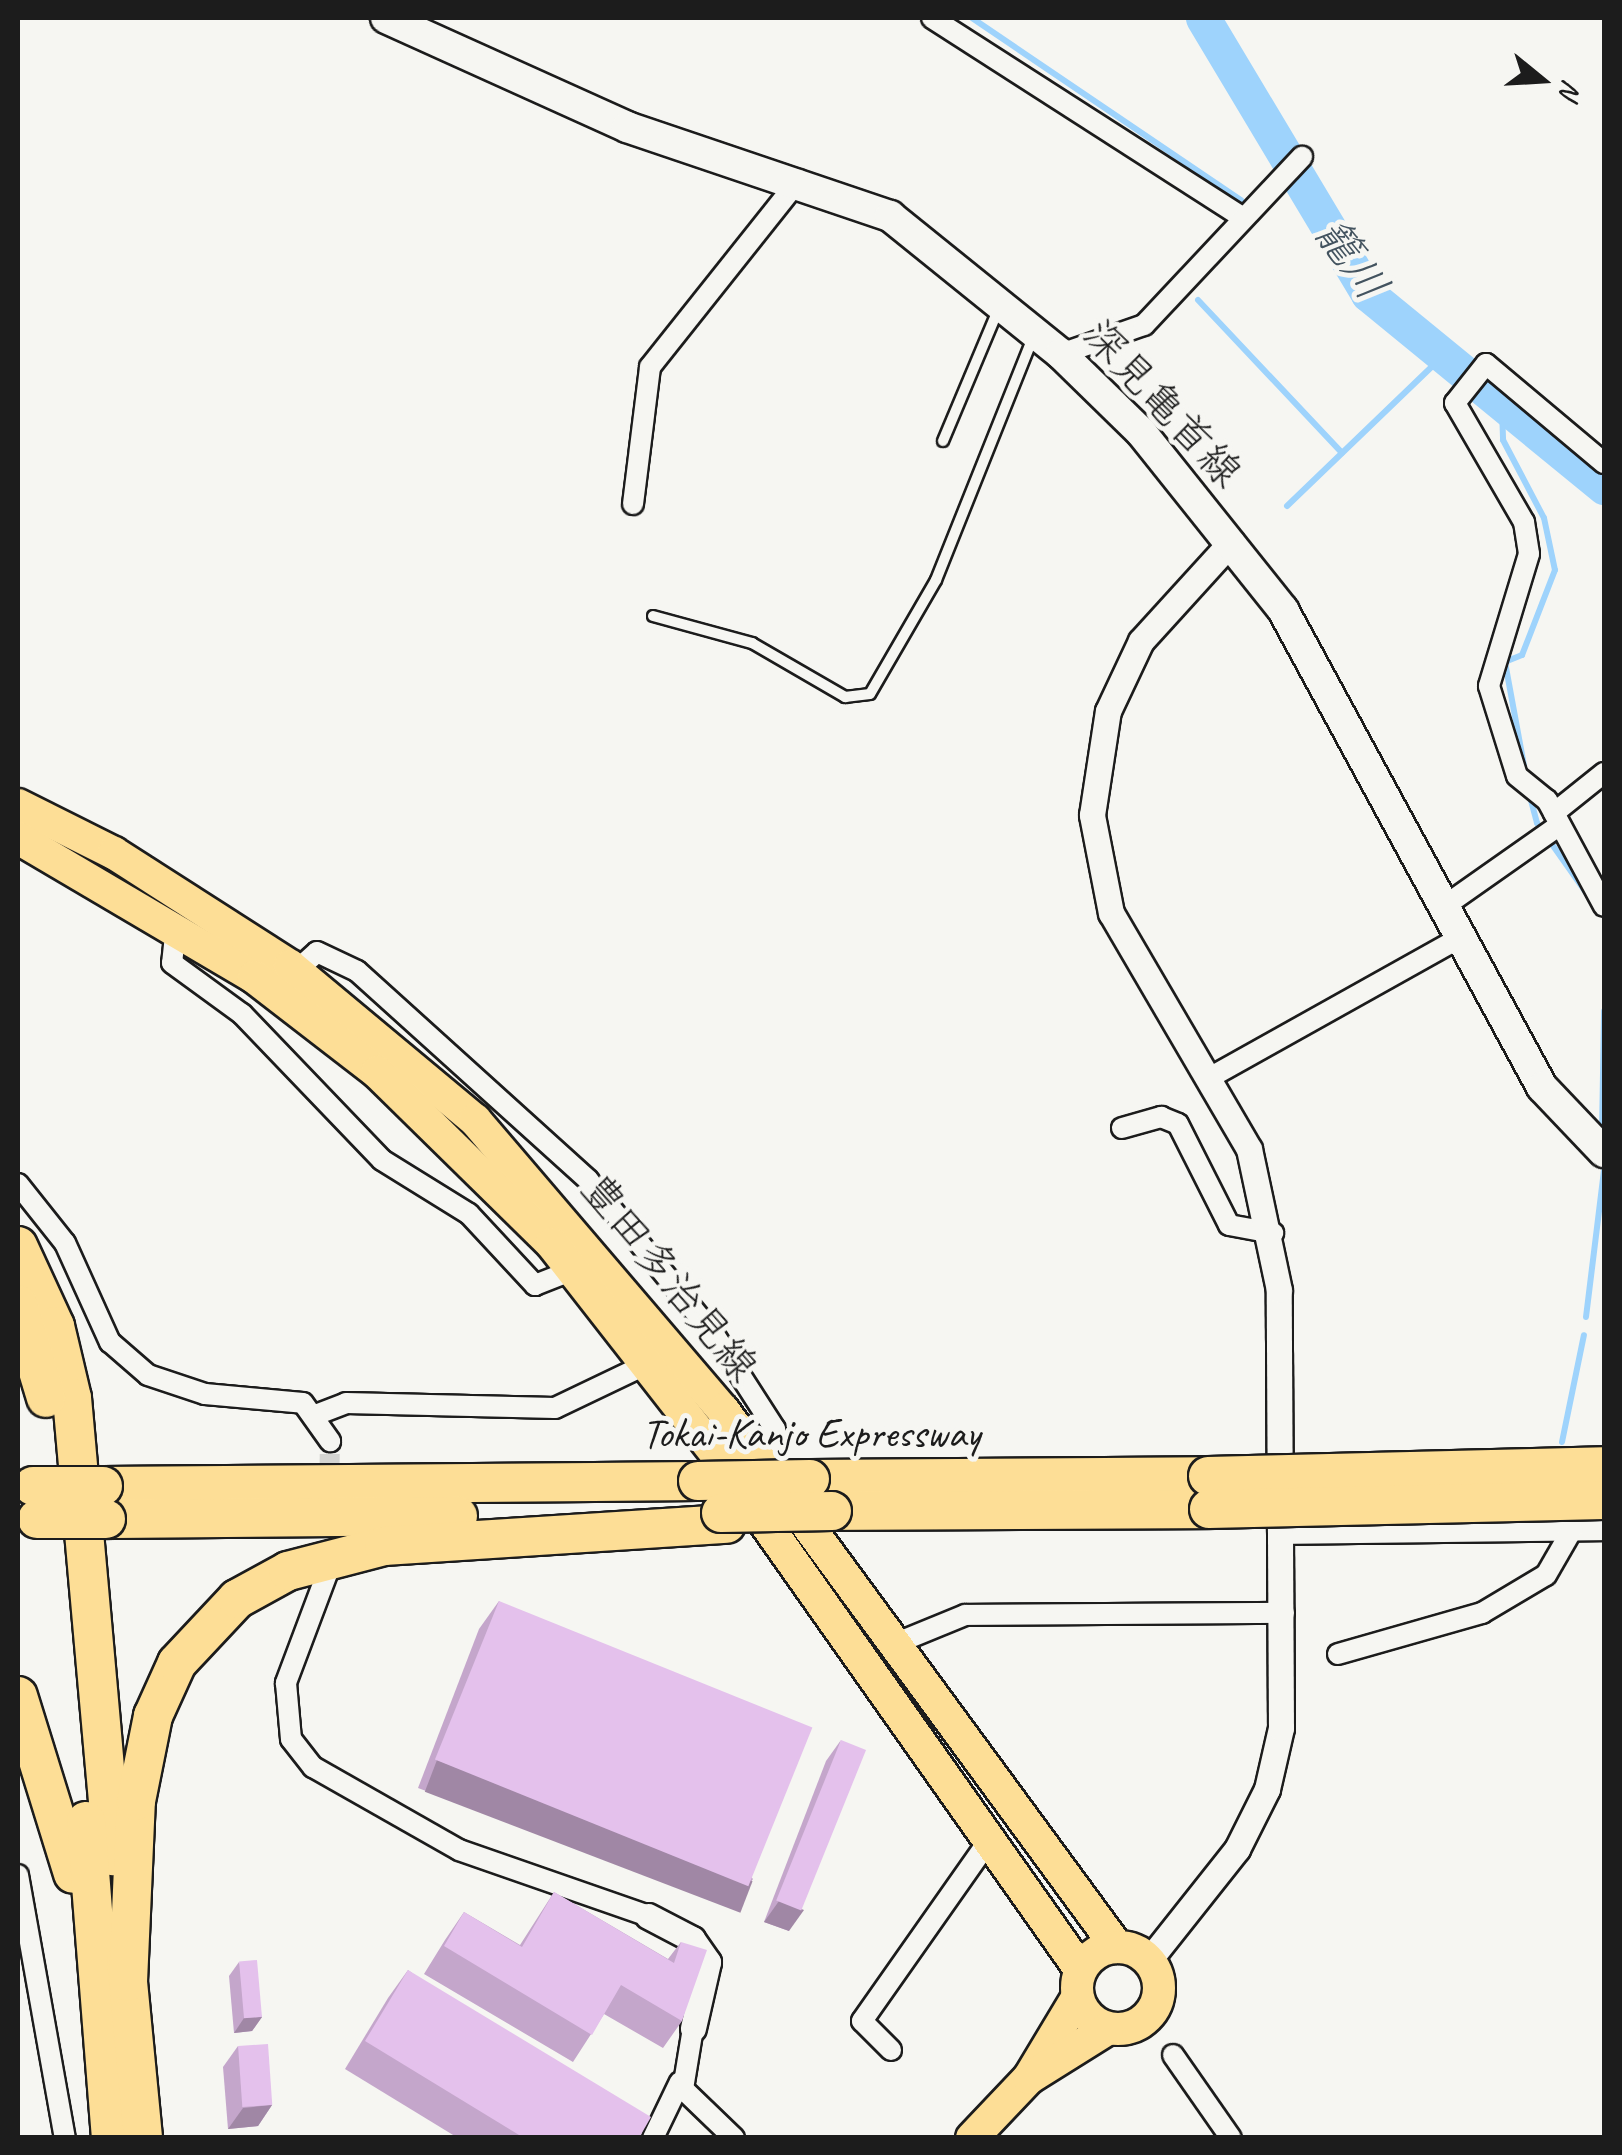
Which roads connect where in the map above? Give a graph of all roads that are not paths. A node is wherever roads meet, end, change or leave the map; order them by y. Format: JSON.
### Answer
{"nodes":[{"id":1,"x":386,"y":18,"type":"edge"},
{"id":2,"x":932,"y":18,"type":"edge"},
{"id":3,"x":1300,"y":159,"type":"dead end"},
{"id":4,"x":799,"y":180,"type":"junction"},
{"id":5,"x":1239,"y":215,"type":"junction"},
{"id":6,"x":1002,"y":303,"type":"junction"},
{"id":7,"x":1035,"y":332,"type":"junction"},
{"id":8,"x":1061,"y":354,"type":"junction"},
{"id":9,"x":944,"y":441,"type":"dead end"},
{"id":10,"x":1604,"y":463,"type":"edge"},
{"id":11,"x":632,"y":504,"type":"dead end"},
{"id":12,"x":1231,"y":542,"type":"junction"},
{"id":13,"x":653,"y":616,"type":"dead end"},
{"id":14,"x":1604,"y":773,"type":"edge"},
{"id":15,"x":18,"y":805,"type":"edge"},
{"id":16,"x":1549,"y":823,"type":"junction"},
{"id":17,"x":18,"y":838,"type":"edge"},
{"id":18,"x":1446,"y":906,"type":"junction"},
{"id":19,"x":1604,"y":906,"type":"edge"},
{"id":20,"x":176,"y":926,"type":"junction"},
{"id":21,"x":1460,"y":938,"type":"junction"},
{"id":22,"x":1209,"y":1078,"type":"junction"},
{"id":23,"x":1122,"y":1128,"type":"dead end"},
{"id":24,"x":1604,"y":1152,"type":"edge"},
{"id":25,"x":18,"y":1184,"type":"edge"},
{"id":26,"x":1273,"y":1233,"type":"junction"},
{"id":27,"x":18,"y":1246,"type":"edge"},
{"id":28,"x":573,"y":1270,"type":"junction"},
{"id":29,"x":18,"y":1305,"type":"edge"},
{"id":30,"x":648,"y":1364,"type":"junction"},
{"id":31,"x":318,"y":1414,"type":"junction"},
{"id":32,"x":330,"y":1442,"type":"tunnel mouth"},
{"id":33,"x":1604,"y":1466,"type":"edge"},
{"id":34,"x":103,"y":1491,"type":"junction"},
{"id":35,"x":26,"y":1492,"type":"edge"},
{"id":36,"x":1208,"y":1492,"type":"junction"},
{"id":37,"x":1604,"y":1500,"type":"edge"},
{"id":38,"x":724,"y":1518,"type":"junction"},
{"id":39,"x":1572,"y":1530,"type":"junction"},
{"id":40,"x":1604,"y":1530,"type":"edge"},
{"id":41,"x":1284,"y":1534,"type":"junction"},
{"id":42,"x":328,"y":1571,"type":"tunnel mouth"},
{"id":43,"x":1284,"y":1613,"type":"junction"},
{"id":44,"x":892,"y":1645,"type":"junction"},
{"id":45,"x":1338,"y":1654,"type":"dead end"},
{"id":46,"x":18,"y":1696,"type":"edge"},
{"id":47,"x":990,"y":1840,"type":"junction"},
{"id":48,"x":18,"y":1876,"type":"edge"},
{"id":49,"x":648,"y":1916,"type":"joint"},
{"id":50,"x":1117,"y":1947,"type":"junction"},
{"id":51,"x":1150,"y":1960,"type":"junction"},
{"id":52,"x":113,"y":1983,"type":"junction"},
{"id":53,"x":1079,"y":1983,"type":"junction"},
{"id":54,"x":693,"y":2028,"type":"joint"},
{"id":55,"x":1107,"y":2029,"type":"junction"},
{"id":56,"x":890,"y":2050,"type":"dead end"},
{"id":57,"x":1173,"y":2055,"type":"dead end"},
{"id":58,"x":1029,"y":2078,"type":"junction"},
{"id":59,"x":680,"y":2082,"type":"junction"},
{"id":60,"x":65,"y":2138,"type":"edge"},
{"id":61,"x":111,"y":2138,"type":"edge"},
{"id":62,"x":143,"y":2138,"type":"edge"},
{"id":63,"x":653,"y":2138,"type":"edge"},
{"id":64,"x":734,"y":2138,"type":"edge"},
{"id":65,"x":972,"y":2138,"type":"edge"},
{"id":66,"x":1231,"y":2138,"type":"edge"}],
"edges":[{"from":1,"to":4,"type":"main road","name":"深見亀首線"},
{"from":2,"to":5,"type":"street"},
{"from":3,"to":5,"type":"street"},
{"from":4,"to":6,"type":"main road","name":"深見亀首線"},
{"from":4,"to":11,"type":"street"},
{"from":5,"to":8,"type":"street"},
{"from":6,"to":7,"type":"main road","name":"深見亀首線"},
{"from":6,"to":9,"type":"lane"},
{"from":7,"to":8,"type":"main road","name":"深見亀首線"},
{"from":7,"to":13,"type":"lane"},
{"from":8,"to":12,"type":"main road","name":"深見亀首線"},
{"from":10,"to":16,"type":"street"},
{"from":12,"to":18,"type":"main road","name":"深見亀首線"},
{"from":12,"to":22,"type":"street"},
{"from":14,"to":16,"type":"street"},
{"from":15,"to":44,"type":"main road","name":"豊田多治見線"},
{"from":16,"to":18,"type":"street"},
{"from":16,"to":19,"type":"street"},
{"from":17,"to":20,"type":"main road","name":"豊田多治見線"},
{"from":18,"to":21,"type":"main road","name":"深見亀首線"},
{"from":20,"to":28,"type":"main road","name":"豊田多治見線"},
{"from":20,"to":28,"type":"street"},
{"from":21,"to":22,"type":"street"},
{"from":21,"to":24,"type":"main road","name":"深見亀首線"},
{"from":22,"to":26,"type":"street"},
{"from":23,"to":26,"type":"street"},
{"from":25,"to":31,"type":"street"},
{"from":26,"to":41,"type":"street"},
{"from":27,"to":52,"type":"highway"},
{"from":28,"to":30,"type":"main road","name":"豊田多治見線"},
{"from":29,"to":52,"type":"highway"},
{"from":30,"to":31,"type":"street"},
{"from":30,"to":47,"type":"main road","name":"豊田多治見線"},
{"from":31,"to":32,"type":"street"},
{"from":33,"to":36,"type":"highway","name":"Tokai-Kanjo Expressway","bridge":true},
{"from":34,"to":35,"type":"highway","name":"Tokai-Kanjo Expressway","bridge":true},
{"from":34,"to":36,"type":"highway","name":"Tokai-Kanjo Expressway","bridge":true},
{"from":34,"to":38,"type":"highway","name":"Tokai-Kanjo Expressway"},
{"from":36,"to":37,"type":"highway","name":"Tokai-Kanjo Expressway","bridge":true},
{"from":36,"to":38,"type":"highway","name":"Tokai-Kanjo Expressway","bridge":true},
{"from":38,"to":52,"type":"highway"},
{"from":39,"to":40,"type":"street"},
{"from":39,"to":41,"type":"street"},
{"from":39,"to":45,"type":"street"},
{"from":41,"to":43,"type":"street"},
{"from":42,"to":49,"type":"street"},
{"from":43,"to":44,"type":"street"},
{"from":43,"to":51,"type":"street"},
{"from":44,"to":50,"type":"main road","name":"豊田多治見線"},
{"from":46,"to":52,"type":"highway"},
{"from":47,"to":53,"type":"main road","name":"豊田多治見線"},
{"from":47,"to":56,"type":"street"},
{"from":48,"to":60,"type":"street"},
{"from":49,"to":54,"type":"street"},
{"from":50,"to":51,"type":"main road"},
{"from":50,"to":53,"type":"main road"},
{"from":51,"to":55,"type":"main road"},
{"from":52,"to":61,"type":"highway"},
{"from":52,"to":62,"type":"highway"},
{"from":53,"to":55,"type":"main road","name":"豊田多治見線"},
{"from":53,"to":58,"type":"main road"},
{"from":54,"to":59,"type":"street"},
{"from":55,"to":58,"type":"main road"},
{"from":57,"to":66,"type":"street"},
{"from":58,"to":65,"type":"main road"},
{"from":59,"to":63,"type":"street"},
{"from":59,"to":64,"type":"street"}]}
